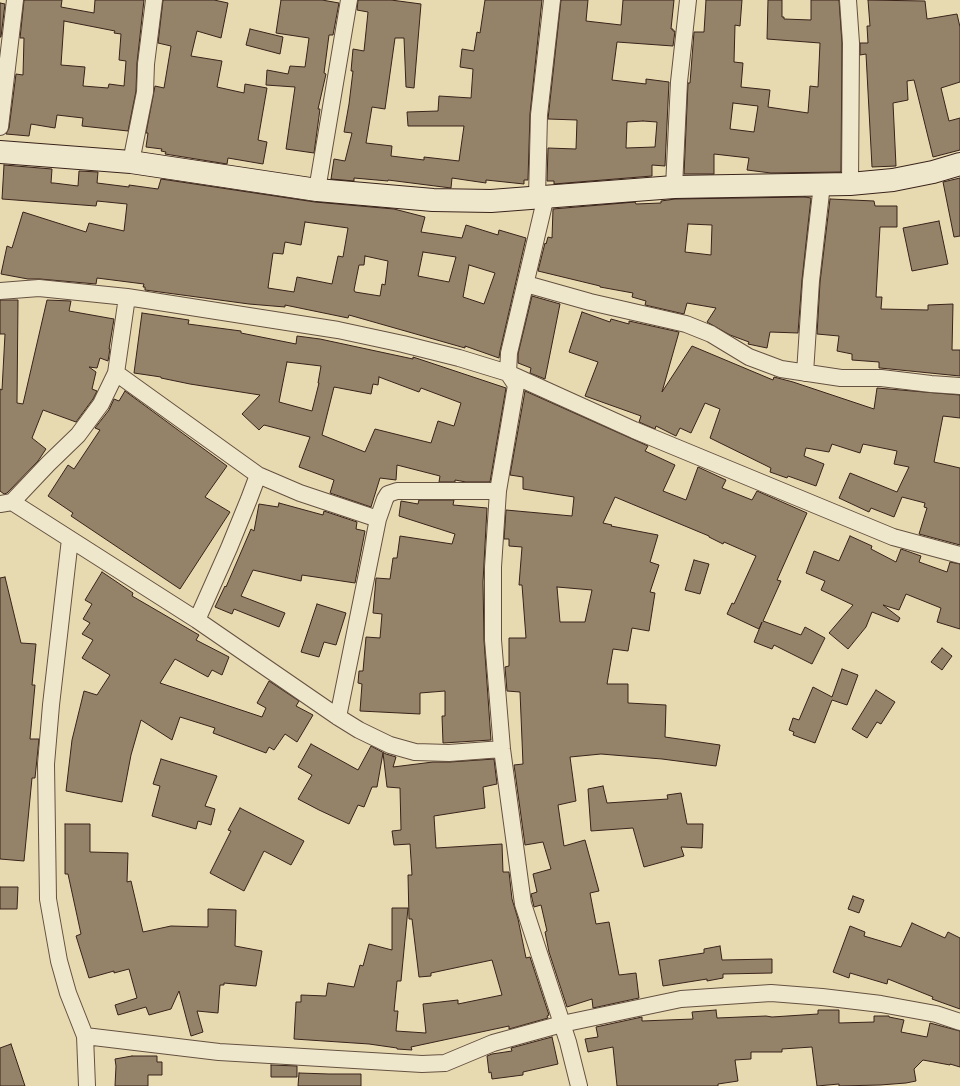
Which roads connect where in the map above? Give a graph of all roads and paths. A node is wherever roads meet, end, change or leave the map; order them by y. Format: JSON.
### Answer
{"nodes":[{"id":1,"x":15,"y":0,"type":"edge"},
{"id":2,"x":154,"y":0,"type":"edge"},
{"id":3,"x":349,"y":0,"type":"edge"},
{"id":4,"x":552,"y":0,"type":"edge"},
{"id":5,"x":688,"y":0,"type":"edge"},
{"id":6,"x":848,"y":0,"type":"edge"},
{"id":7,"x":0,"y":127,"type":"edge"},
{"id":8,"x":0,"y":152,"type":"edge"},
{"id":9,"x":131,"y":162,"type":"junction"},
{"id":10,"x":960,"y":164,"type":"edge"},
{"id":11,"x":822,"y":184,"type":"junction"},
{"id":12,"x":850,"y":184,"type":"junction"},
{"id":13,"x":674,"y":187,"type":"junction"},
{"id":14,"x":317,"y":190,"type":"junction"},
{"id":15,"x":541,"y":196,"type":"junction"},
{"id":16,"x":526,"y":284,"type":"junction"},
{"id":17,"x":0,"y":290,"type":"edge"},
{"id":18,"x":127,"y":297,"type":"junction"},
{"id":19,"x":116,"y":373,"type":"junction"},
{"id":20,"x":508,"y":373,"type":"junction"},
{"id":21,"x":805,"y":373,"type":"junction"},
{"id":22,"x":960,"y":386,"type":"edge"},
{"id":23,"x":258,"y":475,"type":"junction"},
{"id":24,"x":498,"y":492,"type":"junction"},
{"id":25,"x":6,"y":503,"type":"edge"},
{"id":26,"x":378,"y":519,"type":"junction"},
{"id":27,"x":70,"y":540,"type":"junction"},
{"id":28,"x":960,"y":555,"type":"edge"},
{"id":29,"x":197,"y":620,"type":"junction"},
{"id":30,"x":338,"y":717,"type":"junction"},
{"id":31,"x":502,"y":750,"type":"junction"},
{"id":32,"x":960,"y":1022,"type":"edge"},
{"id":33,"x":562,"y":1024,"type":"junction"},
{"id":34,"x":85,"y":1036,"type":"junction"},
{"id":35,"x":87,"y":1086,"type":"edge"},
{"id":36,"x":579,"y":1086,"type":"edge"}],
"edges":[{"from":1,"to":7,"type":"street"},
{"from":2,"to":9,"type":"street"},
{"from":3,"to":14,"type":"street"},
{"from":4,"to":15,"type":"street"},
{"from":5,"to":13,"type":"street"},
{"from":6,"to":12,"type":"street"},
{"from":8,"to":9,"type":"street"},
{"from":9,"to":14,"type":"street"},
{"from":10,"to":12,"type":"street"},
{"from":11,"to":12,"type":"street"},
{"from":11,"to":13,"type":"street"},
{"from":11,"to":21,"type":"street"},
{"from":13,"to":15,"type":"street"},
{"from":14,"to":15,"type":"street"},
{"from":15,"to":16,"type":"street"},
{"from":16,"to":20,"type":"street"},
{"from":16,"to":21,"type":"street"},
{"from":17,"to":18,"type":"street"},
{"from":18,"to":19,"type":"street"},
{"from":18,"to":20,"type":"street"},
{"from":19,"to":23,"type":"street"},
{"from":19,"to":25,"type":"street"},
{"from":20,"to":24,"type":"street"},
{"from":20,"to":28,"type":"street"},
{"from":21,"to":22,"type":"street"},
{"from":23,"to":26,"type":"street"},
{"from":23,"to":29,"type":"street"},
{"from":24,"to":26,"type":"street"},
{"from":24,"to":31,"type":"street"},
{"from":25,"to":27,"type":"street"},
{"from":26,"to":30,"type":"street"},
{"from":27,"to":29,"type":"street"},
{"from":27,"to":34,"type":"street"},
{"from":29,"to":30,"type":"street"},
{"from":30,"to":31,"type":"street"},
{"from":31,"to":33,"type":"street"},
{"from":32,"to":33,"type":"street"},
{"from":33,"to":34,"type":"street"},
{"from":33,"to":36,"type":"street"},
{"from":34,"to":35,"type":"street"}]}
